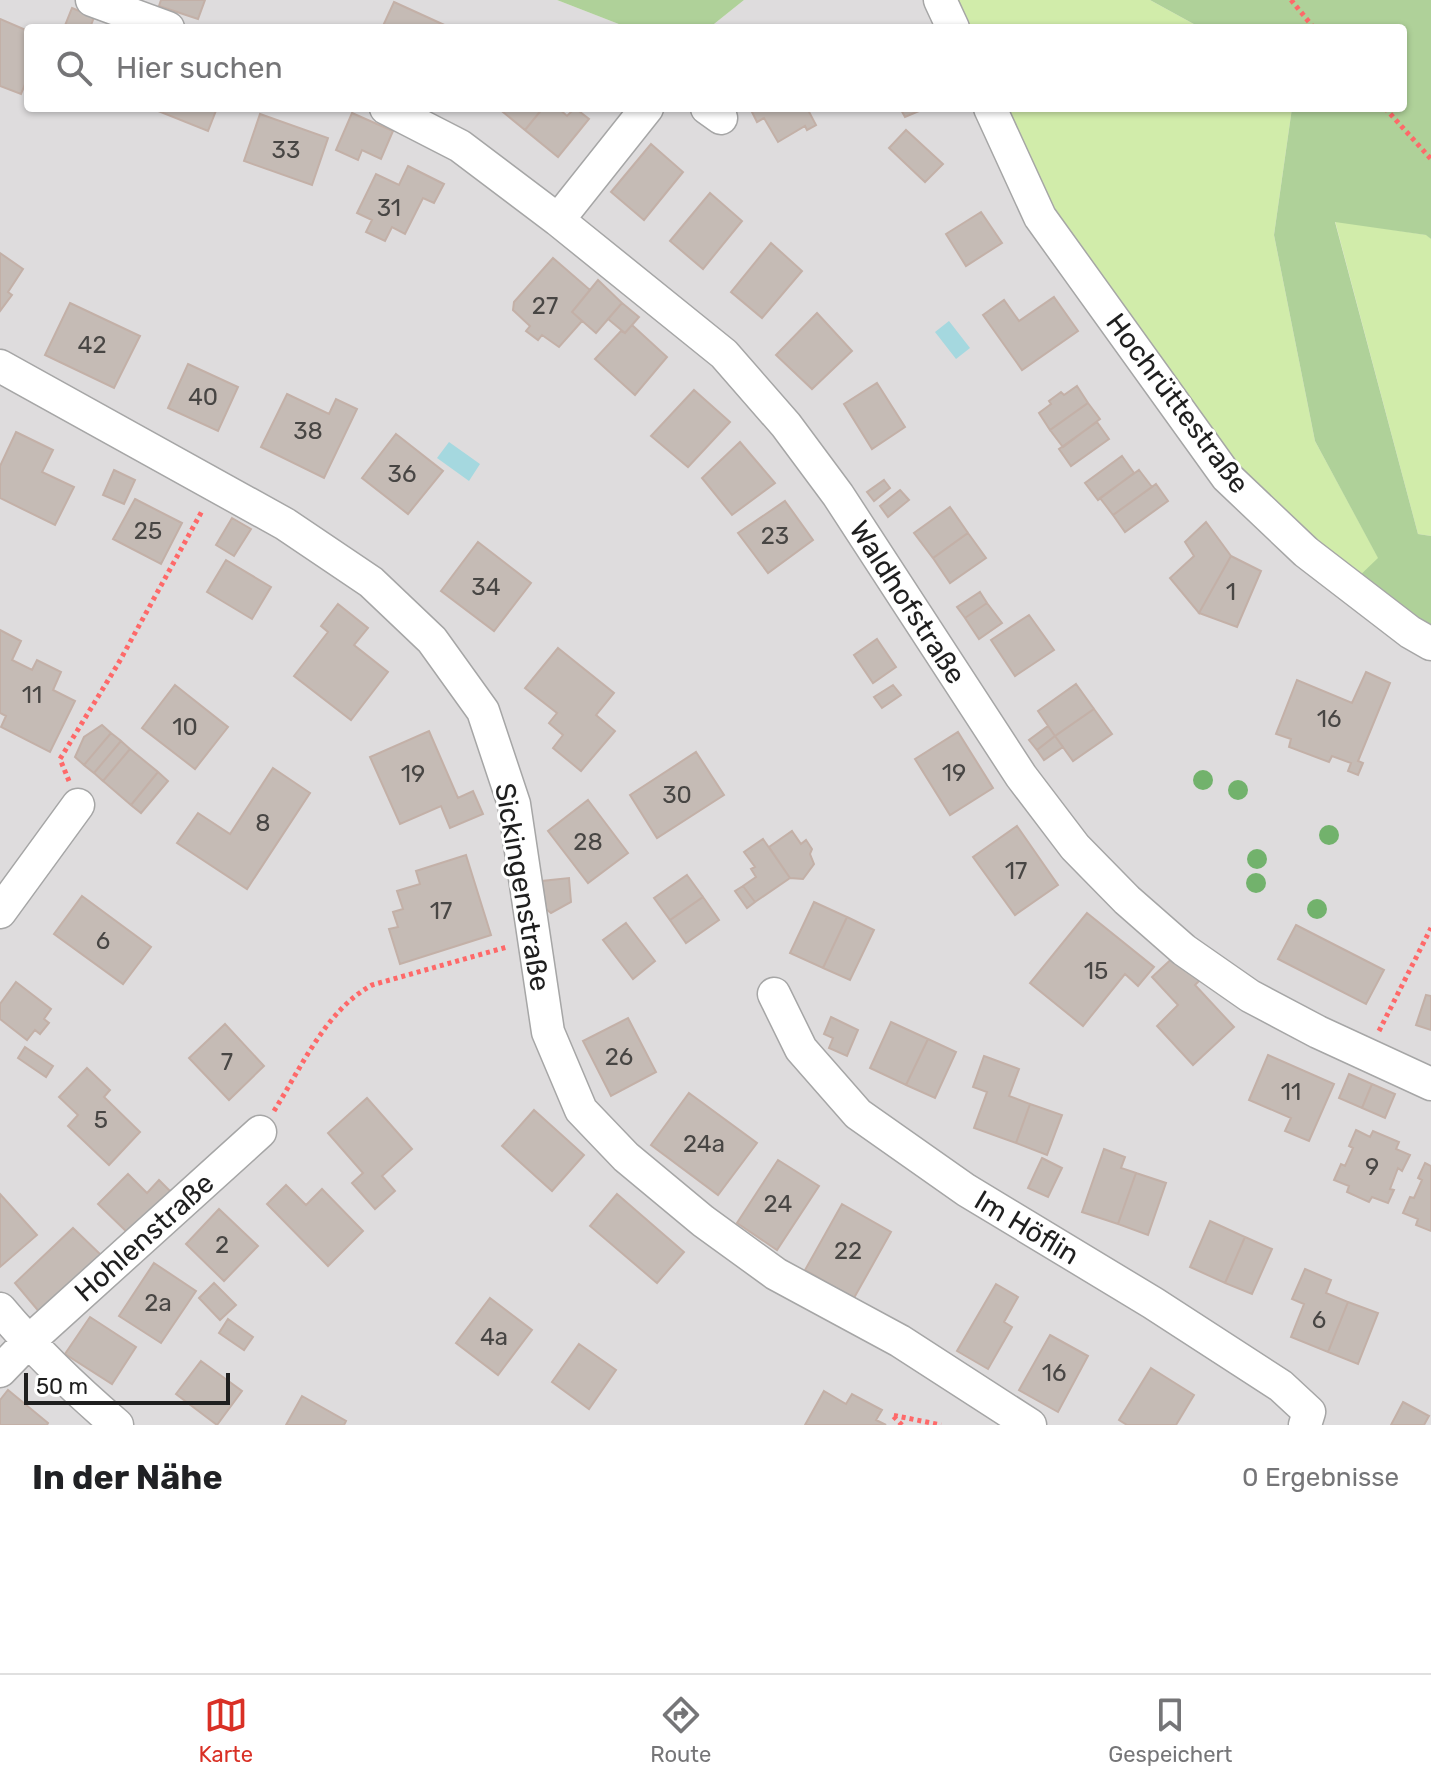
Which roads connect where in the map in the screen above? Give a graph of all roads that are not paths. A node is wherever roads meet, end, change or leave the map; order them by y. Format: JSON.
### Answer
{"nodes":[{"id":1,"x":92,"y":0,"type":"edge"},
{"id":2,"x":940,"y":0,"type":"edge"},
{"id":3,"x":157,"y":24,"type":"edge"},
{"id":4,"x":951,"y":24,"type":"edge"},
{"id":5,"x":394,"y":112,"type":"edge"},
{"id":6,"x":644,"y":112,"type":"edge"},
{"id":7,"x":992,"y":112,"type":"edge"},
{"id":8,"x":558,"y":220,"type":"junction"},
{"id":9,"x":0,"y":366,"type":"edge"},
{"id":10,"x":1431,"y":644,"type":"edge"},
{"id":11,"x":78,"y":805,"type":"dead end"},
{"id":12,"x":0,"y":912,"type":"edge"},
{"id":13,"x":774,"y":994,"type":"dead end"},
{"id":14,"x":1431,"y":1084,"type":"edge"},
{"id":15,"x":260,"y":1132,"type":"road end"},
{"id":16,"x":0,"y":1309,"type":"edge"},
{"id":17,"x":28,"y":1342,"type":"junction"},
{"id":18,"x":0,"y":1371,"type":"edge"},
{"id":19,"x":117,"y":1425,"type":"edge"},
{"id":20,"x":1030,"y":1425,"type":"edge"},
{"id":21,"x":1305,"y":1425,"type":"edge"}],
"edges":[{"from":1,"to":3,"type":"street"},
{"from":2,"to":4,"type":"street"},
{"from":5,"to":8,"type":"street","name":"Waldhofstraße"},
{"from":6,"to":8,"type":"street"},
{"from":7,"to":10,"type":"street","name":"Hochrüttestraße"},
{"from":8,"to":14,"type":"street","name":"Waldhofstraße"},
{"from":9,"to":20,"type":"street","name":"Sickingenstraße"},
{"from":11,"to":12,"type":"street"},
{"from":13,"to":21,"type":"street","name":"Im Höflin"},
{"from":15,"to":17,"type":"street","name":"Hohlenstraße"},
{"from":16,"to":17,"type":"street"},
{"from":17,"to":18,"type":"street","name":"Hohlenstraße"},
{"from":17,"to":19,"type":"street"}]}
